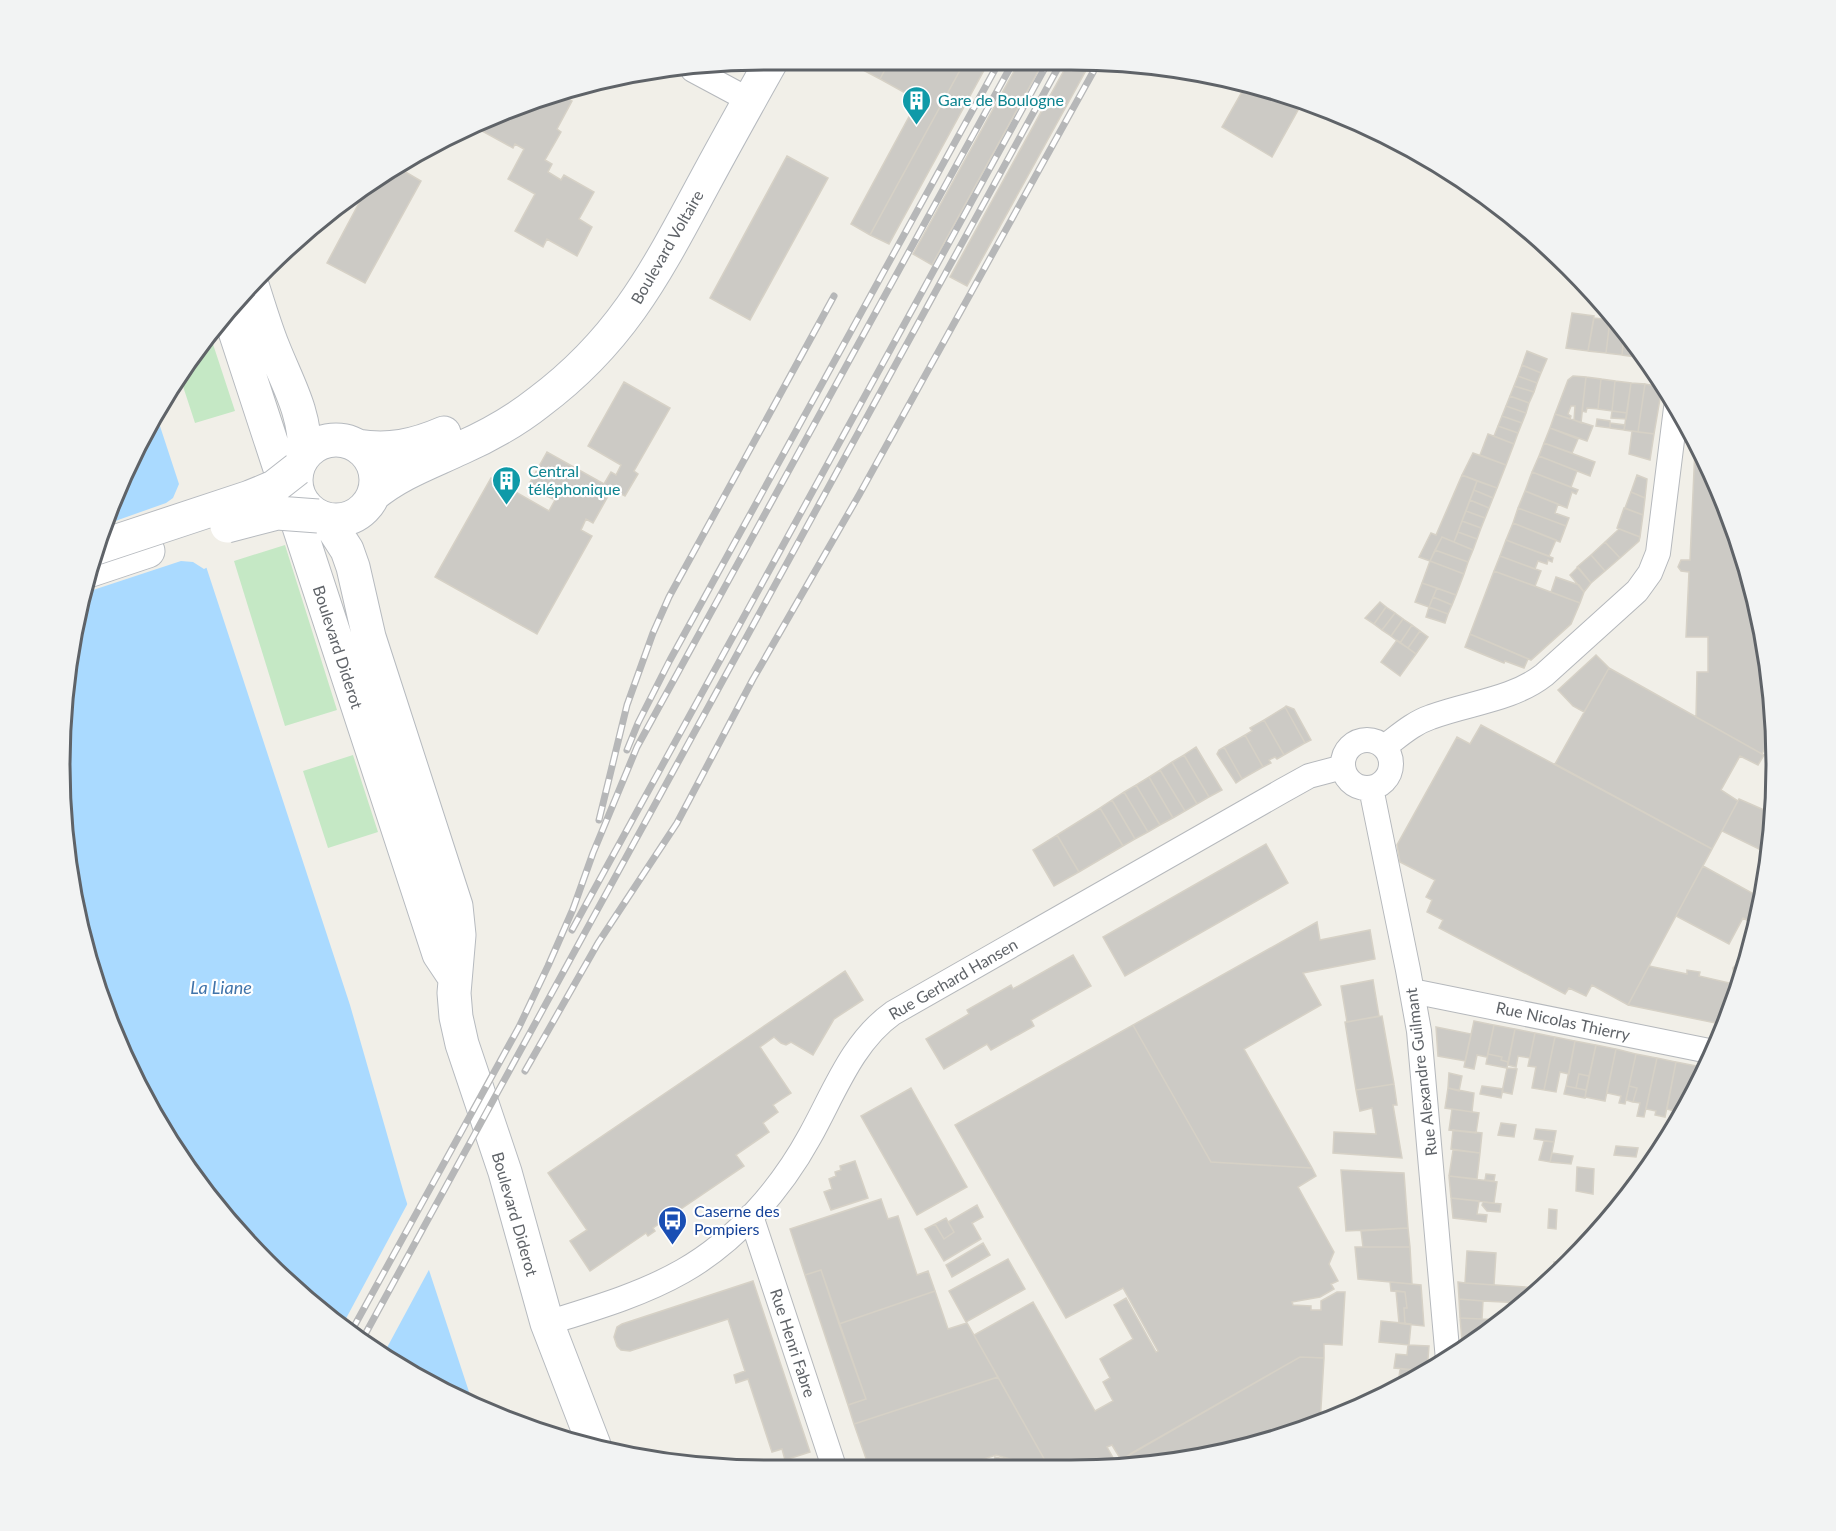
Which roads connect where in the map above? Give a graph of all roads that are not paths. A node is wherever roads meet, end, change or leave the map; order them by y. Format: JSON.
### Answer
{"nodes":[{"id":1,"x":763,"y":70,"type":"edge"},
{"id":2,"x":745,"y":71,"type":"edge"},
{"id":3,"x":701,"y":74,"type":"edge"},
{"id":4,"x":741,"y":96,"type":"junction"},
{"id":5,"x":255,"y":294,"type":"edge"},
{"id":6,"x":232,"y":321,"type":"edge"},
{"id":7,"x":288,"y":380,"type":"junction"},
{"id":8,"x":1674,"y":422,"type":"edge"},
{"id":9,"x":350,"y":443,"type":"junction"},
{"id":10,"x":301,"y":462,"type":"junction"},
{"id":11,"x":368,"y":502,"type":"junction"},
{"id":12,"x":322,"y":518,"type":"junction"},
{"id":13,"x":106,"y":545,"type":"edge"},
{"id":14,"x":100,"y":567,"type":"edge"},
{"id":15,"x":361,"y":596,"type":"junction"},
{"id":16,"x":1384,"y":747,"type":"junction"},
{"id":17,"x":1343,"y":767,"type":"junction"},
{"id":18,"x":1371,"y":788,"type":"junction"},
{"id":19,"x":454,"y":978,"type":"junction"},
{"id":20,"x":1412,"y":991,"type":"junction"},
{"id":21,"x":1704,"y":1050,"type":"edge"},
{"id":22,"x":751,"y":1216,"type":"junction"},
{"id":23,"x":547,"y":1323,"type":"junction"},
{"id":24,"x":1447,"y":1349,"type":"edge"},
{"id":25,"x":591,"y":1438,"type":"edge"},
{"id":26,"x":832,"y":1460,"type":"edge"}],
"edges":[{"from":1,"to":4,"type":"street","name":"Boulevard Voltaire"},
{"from":2,"to":4,"type":"street","name":"Boulevard Voltaire"},
{"from":3,"to":4,"type":"street"},
{"from":4,"to":9,"type":"street","name":"Boulevard Voltaire"},
{"from":4,"to":11,"type":"street","name":"Boulevard Voltaire"},
{"from":5,"to":7,"type":"street"},
{"from":6,"to":19,"type":"street","name":"Boulevard Diderot"},
{"from":7,"to":9,"type":"street"},
{"from":7,"to":10,"type":"street"},
{"from":8,"to":16,"type":"street"},
{"from":9,"to":10,"type":"street"},
{"from":9,"to":11,"type":"street"},
{"from":10,"to":12,"type":"street","bridge":true},
{"from":10,"to":13,"type":"street","bridge":true},
{"from":11,"to":12,"type":"street"},
{"from":11,"to":15,"type":"street","name":"Boulevard Diderot"},
{"from":12,"to":14,"type":"street","bridge":true},
{"from":12,"to":15,"type":"street","name":"Boulevard Diderot"},
{"from":15,"to":19,"type":"street","name":"Boulevard Diderot"},
{"from":16,"to":17,"type":"street"},
{"from":16,"to":18,"type":"street"},
{"from":17,"to":18,"type":"street"},
{"from":17,"to":22,"type":"street","name":"Rue Gerhard Hansen"},
{"from":18,"to":20,"type":"street","name":"Rue Alexandre Guilmant"},
{"from":19,"to":23,"type":"street","name":"Boulevard Diderot"},
{"from":20,"to":21,"type":"street","name":"Rue Nicolas Thierry"},
{"from":20,"to":24,"type":"street","name":"Rue Alexandre Guilmant"},
{"from":22,"to":23,"type":"street","name":"Rue Gerhard Hansen"},
{"from":22,"to":26,"type":"street","name":"Rue Henri Fabre"},
{"from":23,"to":25,"type":"street","name":"Boulevard Diderot"}]}
